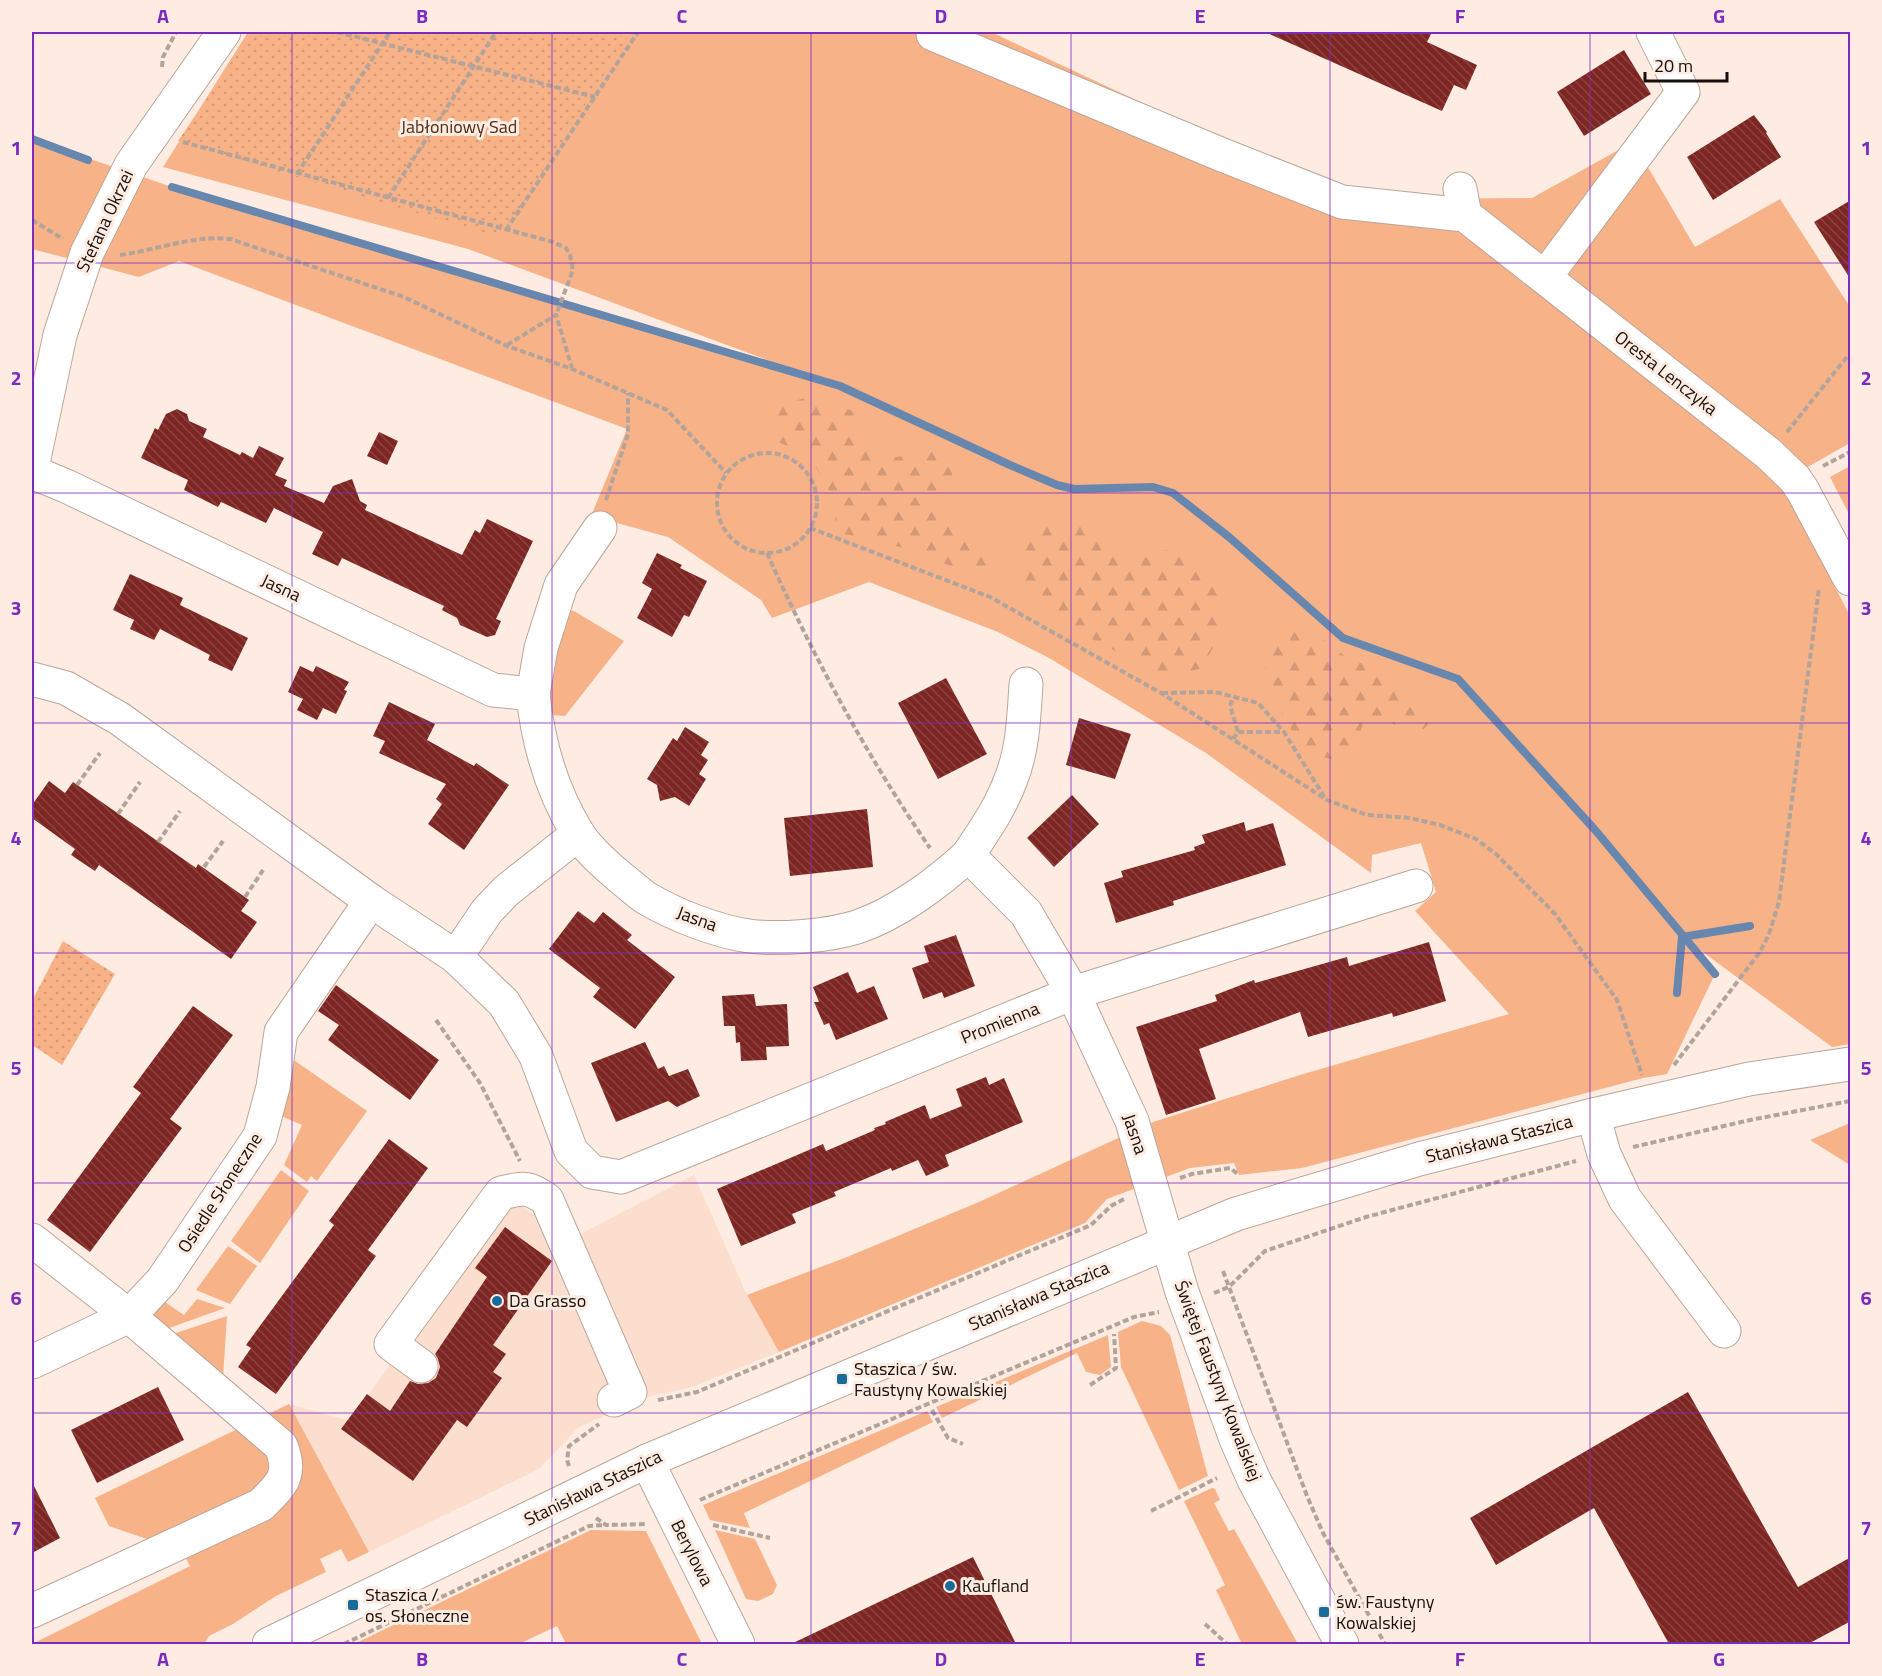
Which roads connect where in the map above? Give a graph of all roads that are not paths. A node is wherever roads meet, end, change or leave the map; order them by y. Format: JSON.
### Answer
{"nodes":[{"id":1,"x":224,"y":32,"type":"edge"},
{"id":2,"x":1653,"y":32,"type":"edge"},
{"id":3,"x":933,"y":34,"type":"dead end"},
{"id":4,"x":1545,"y":277,"type":"junction"},
{"id":5,"x":32,"y":470,"type":"edge"},
{"id":6,"x":600,"y":528,"type":"road end"},
{"id":7,"x":1844,"y":566,"type":"edge"},
{"id":8,"x":32,"y":679,"type":"edge"},
{"id":9,"x":1026,"y":684,"type":"dead end"},
{"id":10,"x":533,"y":694,"type":"junction"},
{"id":11,"x":578,"y":834,"type":"junction"},
{"id":12,"x":958,"y":865,"type":"junction"},
{"id":13,"x":1416,"y":886,"type":"dead end"},
{"id":14,"x":371,"y":901,"type":"junction"},
{"id":15,"x":456,"y":957,"type":"junction"},
{"id":16,"x":1073,"y":993,"type":"junction"},
{"id":17,"x":1851,"y":1064,"type":"edge"},
{"id":18,"x":1593,"y":1115,"type":"junction"},
{"id":19,"x":32,"y":1240,"type":"edge"},
{"id":20,"x":1169,"y":1242,"type":"junction"},
{"id":21,"x":129,"y":1316,"type":"junction"},
{"id":22,"x":1724,"y":1331,"type":"dead end"},
{"id":23,"x":32,"y":1362,"type":"edge"},
{"id":24,"x":421,"y":1365,"type":"dead end"},
{"id":25,"x":610,"y":1410,"type":"road end"},
{"id":26,"x":647,"y":1461,"type":"junction"},
{"id":27,"x":32,"y":1611,"type":"edge"},
{"id":28,"x":269,"y":1644,"type":"edge"},
{"id":29,"x":738,"y":1644,"type":"edge"},
{"id":30,"x":1342,"y":1644,"type":"edge"}],
"edges":[{"from":1,"to":5,"type":"street","name":"Stefana Okrzei"},
{"from":2,"to":4,"type":"street"},
{"from":3,"to":4,"type":"street","name":"Oresta Lenczyka"},
{"from":4,"to":7,"type":"street","name":"Oresta Lenczyka"},
{"from":5,"to":10,"type":"street","name":"Jasna"},
{"from":6,"to":10,"type":"street","name":"Jasna"},
{"from":8,"to":14,"type":"street"},
{"from":9,"to":12,"type":"street","name":"Jasna"},
{"from":10,"to":11,"type":"street","name":"Jasna"},
{"from":11,"to":12,"type":"street","name":"Jasna"},
{"from":11,"to":15,"type":"street"},
{"from":12,"to":16,"type":"street","name":"Jasna"},
{"from":13,"to":16,"type":"street","name":"Promienna"},
{"from":14,"to":15,"type":"street"},
{"from":14,"to":21,"type":"street","name":"Osiedle Słoneczne"},
{"from":15,"to":16,"type":"street","name":"Promienna"},
{"from":16,"to":20,"type":"street","name":"Jasna"},
{"from":17,"to":18,"type":"street","name":"Stanisława Staszica"},
{"from":18,"to":20,"type":"street","name":"Stanisława Staszica"},
{"from":18,"to":22,"type":"street"},
{"from":19,"to":21,"type":"street"},
{"from":20,"to":26,"type":"street","name":"Stanisława Staszica"},
{"from":20,"to":30,"type":"street","name":"Świętej Faustyny Kowalskiej"},
{"from":21,"to":23,"type":"street","name":"Osiedle Słoneczne"},
{"from":21,"to":27,"type":"street"},
{"from":24,"to":25,"type":"street"},
{"from":26,"to":28,"type":"street","name":"Stanisława Staszica"},
{"from":26,"to":29,"type":"street","name":"Berylowa"}]}
